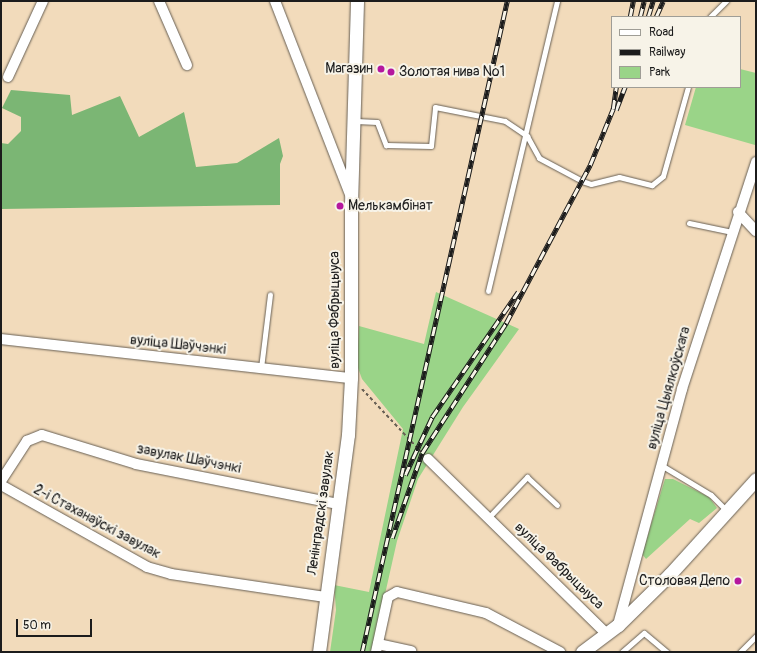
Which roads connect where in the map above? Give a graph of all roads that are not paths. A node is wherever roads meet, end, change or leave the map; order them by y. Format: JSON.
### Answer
{"nodes":[{"id":1,"x":43,"y":1,"type":"edge"},
{"id":2,"x":275,"y":1,"type":"edge"},
{"id":3,"x":357,"y":1,"type":"edge"},
{"id":4,"x":557,"y":1,"type":"edge"},
{"id":5,"x":726,"y":1,"type":"edge"},
{"id":6,"x":161,"y":2,"type":"edge"},
{"id":7,"x":711,"y":16,"type":"edge"},
{"id":8,"x":187,"y":66,"type":"dead end"},
{"id":9,"x":8,"y":77,"type":"dead end"},
{"id":10,"x":688,"y":88,"type":"edge"},
{"id":11,"x":356,"y":121,"type":"junction"},
{"id":12,"x":526,"y":136,"type":"junction"},
{"id":13,"x":756,"y":162,"type":"edge"},
{"id":14,"x":351,"y":196,"type":"junction"},
{"id":15,"x":738,"y":212,"type":"junction"},
{"id":16,"x":689,"y":223,"type":"dead end"},
{"id":17,"x":756,"y":231,"type":"edge"},
{"id":18,"x":732,"y":232,"type":"junction"},
{"id":19,"x":488,"y":291,"type":"dead end"},
{"id":20,"x":270,"y":295,"type":"dead end"},
{"id":21,"x":1,"y":339,"type":"edge"},
{"id":22,"x":261,"y":368,"type":"junction"},
{"id":23,"x":351,"y":378,"type":"junction"},
{"id":24,"x":428,"y":459,"type":"road end"},
{"id":25,"x":661,"y":465,"type":"junction"},
{"id":26,"x":1,"y":481,"type":"edge"},
{"id":27,"x":755,"y":481,"type":"edge"},
{"id":28,"x":1,"y":485,"type":"edge"},
{"id":29,"x":338,"y":504,"type":"junction"},
{"id":30,"x":558,"y":505,"type":"dead end"},
{"id":31,"x":729,"y":512,"type":"junction"},
{"id":32,"x":487,"y":518,"type":"junction"},
{"id":33,"x":325,"y":598,"type":"junction"},
{"id":34,"x":618,"y":625,"type":"junction"},
{"id":35,"x":607,"y":634,"type":"junction"},
{"id":36,"x":756,"y":636,"type":"edge"},
{"id":37,"x":377,"y":648,"type":"edge"},
{"id":38,"x":411,"y":651,"type":"edge"},
{"id":39,"x":319,"y":652,"type":"edge"},
{"id":40,"x":560,"y":652,"type":"edge"},
{"id":41,"x":582,"y":652,"type":"edge"},
{"id":42,"x":622,"y":652,"type":"edge"},
{"id":43,"x":667,"y":652,"type":"edge"},
{"id":44,"x":740,"y":652,"type":"edge"}],
"edges":[{"from":1,"to":9,"type":"street"},
{"from":2,"to":14,"type":"street"},
{"from":3,"to":11,"type":"street","name":"вуліца Фабрыцыуса"},
{"from":4,"to":12,"type":"lane"},
{"from":5,"to":7,"type":"lane"},
{"from":6,"to":8,"type":"street"},
{"from":10,"to":12,"type":"lane"},
{"from":11,"to":12,"type":"lane"},
{"from":11,"to":14,"type":"street","name":"вуліца Фабрыцыуса"},
{"from":12,"to":19,"type":"lane"},
{"from":13,"to":15,"type":"street","name":"вуліца Цыялкоўскага"},
{"from":14,"to":23,"type":"street","name":"вуліца Фабрыцыуса"},
{"from":15,"to":17,"type":"street"},
{"from":15,"to":18,"type":"street","name":"вуліца Цыялкоўскага"},
{"from":16,"to":18,"type":"lane"},
{"from":18,"to":25,"type":"street","name":"вуліца Цыялкоўскага"},
{"from":20,"to":22,"type":"lane"},
{"from":21,"to":22,"type":"street","name":"вуліца Шаўчэнкі"},
{"from":22,"to":23,"type":"street","name":"вуліца Шаўчэнкі"},
{"from":23,"to":29,"type":"street","name":"Ленінградскі завулак"},
{"from":24,"to":32,"type":"street","name":"вуліца Фабрыцыуса"},
{"from":25,"to":31,"type":"lane"},
{"from":25,"to":34,"type":"street","name":"вуліца Цыялкоўскага"},
{"from":26,"to":29,"type":"street","name":"завулак Шаўчэнкі"},
{"from":27,"to":31,"type":"street"},
{"from":28,"to":33,"type":"street","name":"2-і Стаханаўскі завулак"},
{"from":29,"to":33,"type":"street","name":"Ленінградскі завулак"},
{"from":30,"to":32,"type":"lane"},
{"from":31,"to":34,"type":"street"},
{"from":32,"to":35,"type":"street","name":"вуліца Фабрыцыуса"},
{"from":33,"to":39,"type":"street","name":"Ленінградскі завулак"},
{"from":34,"to":35,"type":"street"},
{"from":35,"to":41,"type":"street"},
{"from":36,"to":44,"type":"lane"},
{"from":37,"to":38,"type":"street"},
{"from":37,"to":40,"type":"street"},
{"from":42,"to":43,"type":"lane"}]}
